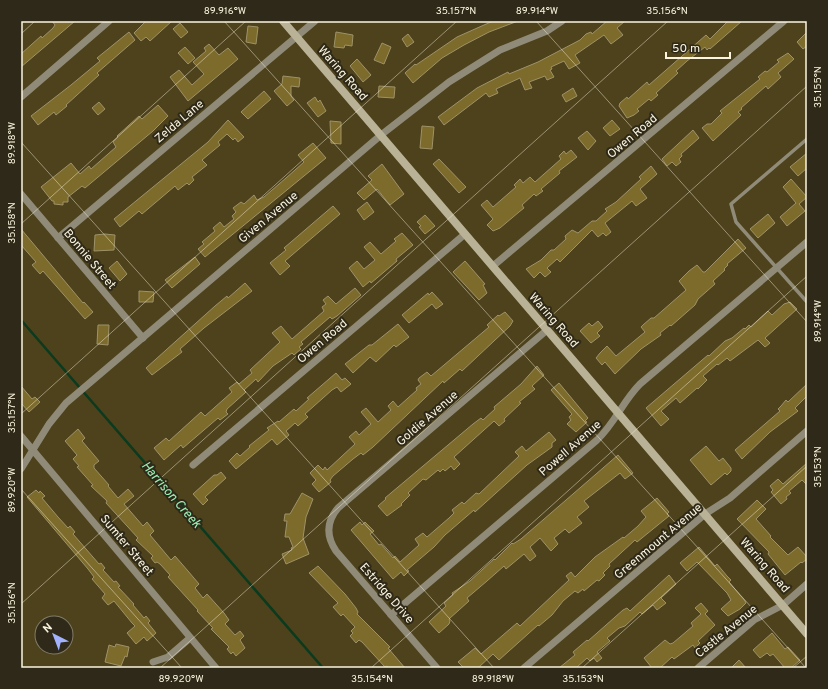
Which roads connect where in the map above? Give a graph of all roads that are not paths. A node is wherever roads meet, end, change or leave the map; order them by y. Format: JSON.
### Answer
{"nodes":[{"id":1,"x":109,"y":21,"type":"edge"},
{"id":2,"x":283,"y":21,"type":"edge"},
{"id":3,"x":315,"y":21,"type":"edge"},
{"id":4,"x":562,"y":21,"type":"edge"},
{"id":5,"x":784,"y":21,"type":"edge"},
{"id":6,"x":296,"y":37,"type":"junction"},
{"id":7,"x":21,"y":97,"type":"edge"},
{"id":8,"x":381,"y":135,"type":"junction"},
{"id":9,"x":807,"y":139,"type":"edge"},
{"id":10,"x":21,"y":194,"type":"edge"},
{"id":11,"x":465,"y":234,"type":"junction"},
{"id":12,"x":58,"y":238,"type":"junction"},
{"id":13,"x":807,"y":242,"type":"edge"},
{"id":14,"x":492,"y":266,"type":"junction"},
{"id":15,"x":777,"y":268,"type":"junction"},
{"id":16,"x":807,"y":302,"type":"edge"},
{"id":17,"x":547,"y":330,"type":"junction"},
{"id":18,"x":143,"y":338,"type":"junction"},
{"id":19,"x":619,"y":413,"type":"junction"},
{"id":20,"x":807,"y":431,"type":"edge"},
{"id":21,"x":21,"y":436,"type":"edge"},
{"id":22,"x":33,"y":450,"type":"junction"},
{"id":23,"x":193,"y":465,"type":"dead end"},
{"id":24,"x":21,"y":469,"type":"edge"},
{"id":25,"x":705,"y":514,"type":"junction"},
{"id":26,"x":328,"y":528,"type":"joint"},
{"id":27,"x":807,"y":584,"type":"edge"},
{"id":28,"x":783,"y":604,"type":"junction"},
{"id":29,"x":392,"y":615,"type":"junction"},
{"id":30,"x":807,"y":634,"type":"edge"},
{"id":31,"x":190,"y":638,"type":"junction"},
{"id":32,"x":153,"y":662,"type":"dead end"},
{"id":33,"x":216,"y":668,"type":"edge"},
{"id":34,"x":437,"y":668,"type":"edge"},
{"id":35,"x":524,"y":668,"type":"edge"},
{"id":36,"x":698,"y":668,"type":"edge"}],
"edges":[{"from":1,"to":7,"type":"street"},
{"from":2,"to":6,"type":"street","name":"Waring Road"},
{"from":3,"to":6,"type":"street","name":"Zelda Lane"},
{"from":4,"to":8,"type":"street","name":"Given Avenue"},
{"from":5,"to":14,"type":"street","name":"Owen Road"},
{"from":6,"to":8,"type":"street","name":"Waring Road"},
{"from":6,"to":12,"type":"street","name":"Zelda Lane"},
{"from":8,"to":11,"type":"street","name":"Waring Road"},
{"from":8,"to":18,"type":"street","name":"Given Avenue"},
{"from":9,"to":15,"type":"lane"},
{"from":10,"to":12,"type":"street","name":"Bonnie Street"},
{"from":11,"to":14,"type":"street","name":"Waring Road"},
{"from":11,"to":23,"type":"street","name":"Owen Road"},
{"from":12,"to":18,"type":"street","name":"Bonnie Street"},
{"from":13,"to":15,"type":"street","name":"Powell Avenue"},
{"from":14,"to":17,"type":"street","name":"Waring Road"},
{"from":15,"to":16,"type":"lane"},
{"from":15,"to":19,"type":"street","name":"Powell Avenue"},
{"from":17,"to":19,"type":"street","name":"Waring Road"},
{"from":17,"to":26,"type":"street","name":"Goldie Avenue"},
{"from":18,"to":22,"type":"street","name":"Given Avenue"},
{"from":19,"to":25,"type":"street","name":"Waring Road"},
{"from":19,"to":29,"type":"street","name":"Powell Avenue"},
{"from":20,"to":25,"type":"street","name":"Greenmount Avenue"},
{"from":21,"to":22,"type":"street","name":"Sumter Street"},
{"from":22,"to":24,"type":"street","name":"Given Avenue"},
{"from":22,"to":31,"type":"street","name":"Sumter Street"},
{"from":25,"to":28,"type":"street","name":"Waring Road"},
{"from":25,"to":35,"type":"street","name":"Greenmount Avenue"},
{"from":26,"to":29,"type":"street","name":"Estridge Drive"},
{"from":27,"to":28,"type":"street","name":"Castle Avenue"},
{"from":28,"to":30,"type":"street","name":"Waring Road"},
{"from":28,"to":36,"type":"street","name":"Castle Avenue"},
{"from":29,"to":34,"type":"street","name":"Estridge Drive"},
{"from":31,"to":32,"type":"street"},
{"from":31,"to":33,"type":"street","name":"Sumter Street"}]}
